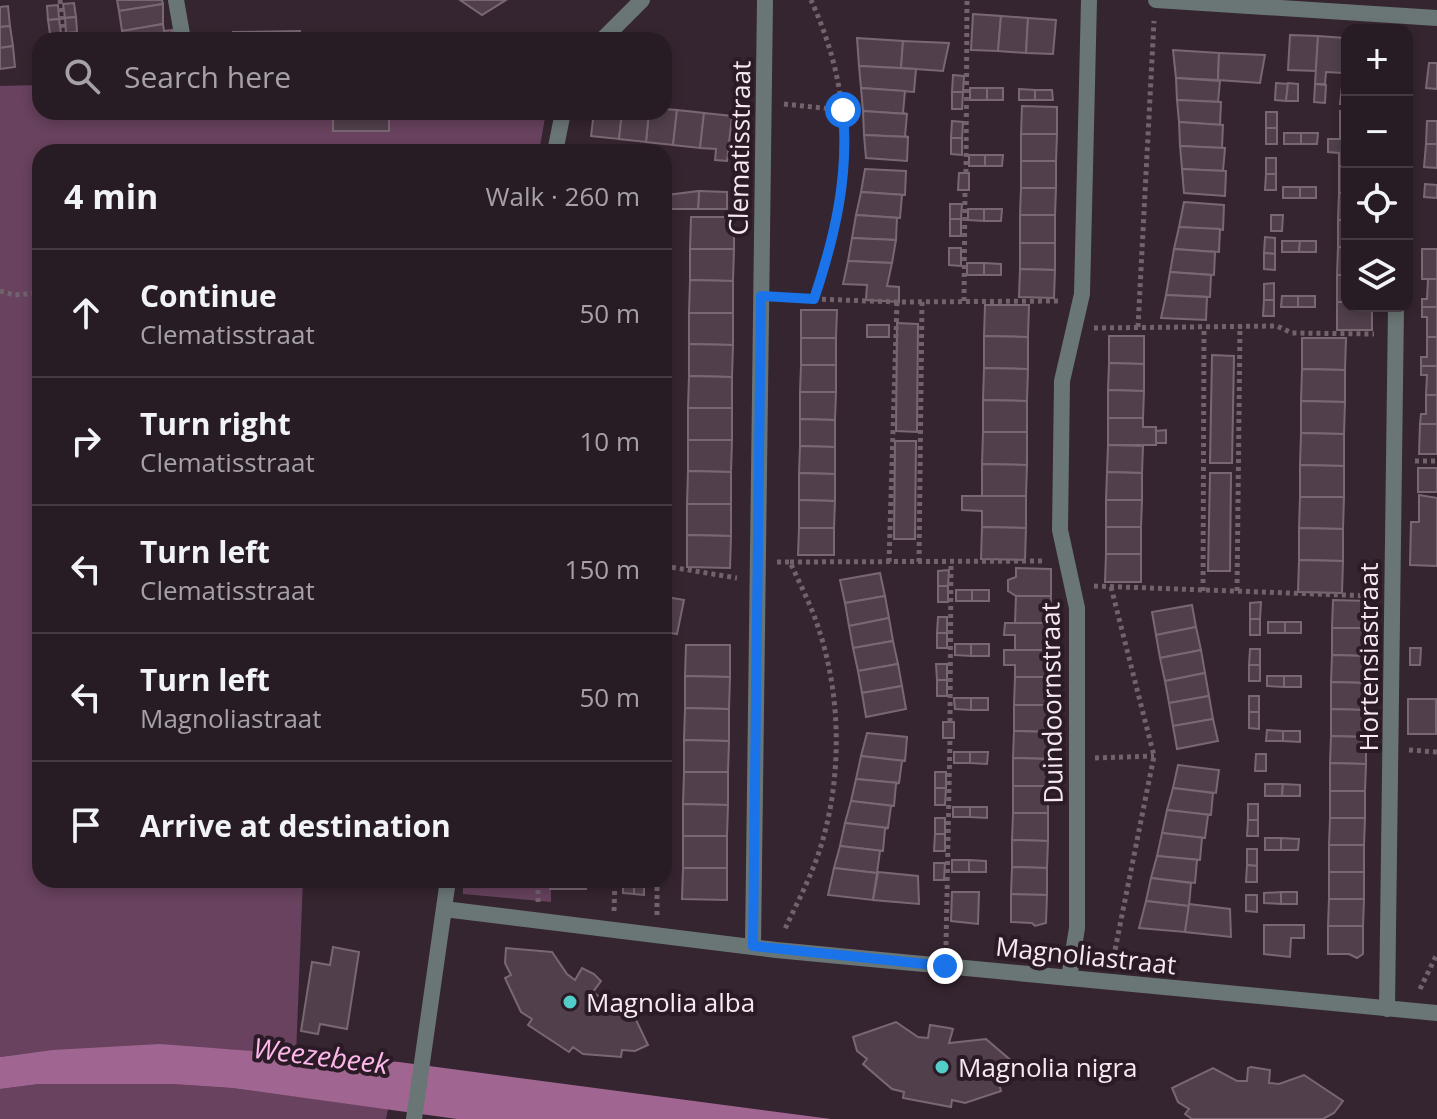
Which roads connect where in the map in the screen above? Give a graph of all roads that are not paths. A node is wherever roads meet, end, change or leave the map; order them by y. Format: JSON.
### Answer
{"nodes":[{"id":1,"x":176,"y":0,"type":"edge"},
{"id":2,"x":642,"y":0,"type":"edge"},
{"id":3,"x":765,"y":0,"type":"edge"},
{"id":4,"x":1089,"y":0,"type":"edge"},
{"id":5,"x":1289,"y":4,"type":"edge"},
{"id":6,"x":1155,"y":8,"type":"edge"},
{"id":7,"x":1437,"y":18,"type":"edge"},
{"id":8,"x":1398,"y":23,"type":"edge"},
{"id":9,"x":182,"y":32,"type":"edge"},
{"id":10,"x":610,"y":32,"type":"edge"},
{"id":11,"x":561,"y":120,"type":"edge"},
{"id":12,"x":557,"y":144,"type":"edge"},
{"id":13,"x":1396,"y":312,"type":"edge"},
{"id":14,"x":447,"y":888,"type":"edge"},
{"id":15,"x":444,"y":909,"type":"junction"},
{"id":16,"x":753,"y":946,"type":"junction"},
{"id":17,"x":1069,"y":978,"type":"junction"},
{"id":18,"x":1387,"y":1009,"type":"junction"},
{"id":19,"x":1437,"y":1013,"type":"edge"},
{"id":20,"x":414,"y":1119,"type":"edge"}],
"edges":[{"from":1,"to":9,"type":"street"},
{"from":2,"to":10,"type":"street"},
{"from":3,"to":16,"type":"street","name":"Clematisstraat"},
{"from":4,"to":17,"type":"street","name":"Duindoornstraat"},
{"from":5,"to":6,"type":"street"},
{"from":5,"to":8,"type":"street"},
{"from":7,"to":8,"type":"street"},
{"from":11,"to":12,"type":"street"},
{"from":13,"to":18,"type":"street","name":"Hortensiastraat"},
{"from":14,"to":15,"type":"street"},
{"from":15,"to":16,"type":"street","name":"Magnoliastraat"},
{"from":15,"to":20,"type":"street"},
{"from":16,"to":17,"type":"street","name":"Magnoliastraat"},
{"from":17,"to":18,"type":"street","name":"Magnoliastraat"},
{"from":18,"to":19,"type":"street","name":"Magnoliastraat"}]}
